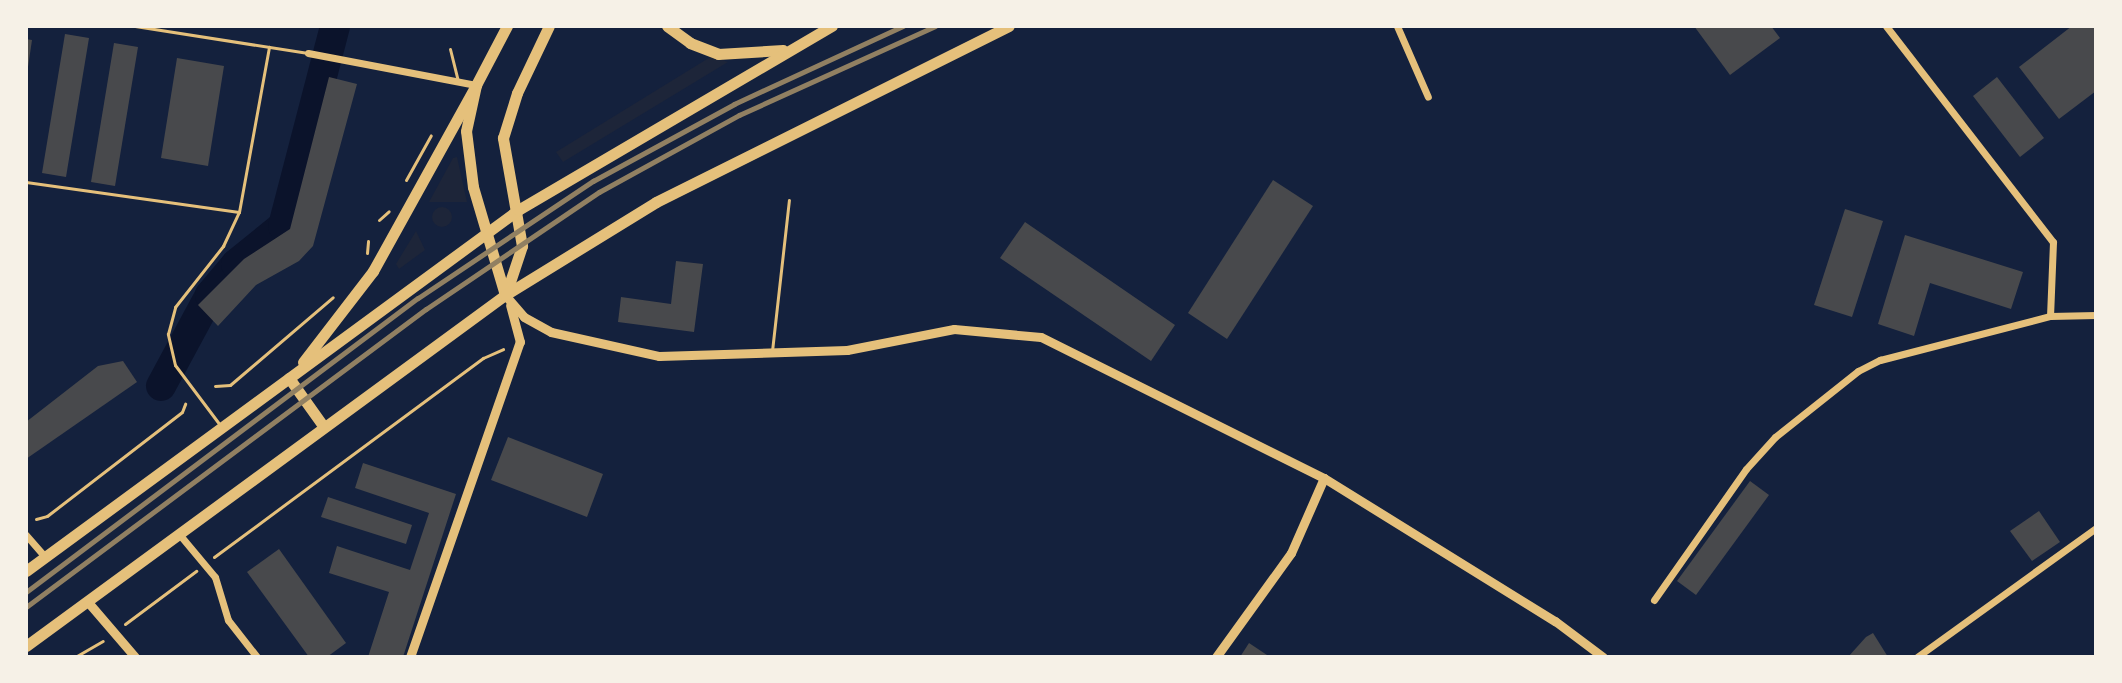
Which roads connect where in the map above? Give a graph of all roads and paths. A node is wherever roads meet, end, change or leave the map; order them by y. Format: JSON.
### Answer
{"nodes":[{"id":1,"x":135,"y":26,"type":"edge"},
{"id":2,"x":507,"y":26,"type":"edge"},
{"id":3,"x":549,"y":26,"type":"edge"},
{"id":4,"x":667,"y":26,"type":"edge"},
{"id":5,"x":832,"y":26,"type":"edge"},
{"id":6,"x":1009,"y":26,"type":"edge"},
{"id":7,"x":1397,"y":26,"type":"edge"},
{"id":8,"x":1886,"y":26,"type":"edge"},
{"id":9,"x":269,"y":47,"type":"junction"},
{"id":10,"x":450,"y":49,"type":"dead end"},
{"id":11,"x":787,"y":50,"type":"junction"},
{"id":12,"x":310,"y":54,"type":"joint"},
{"id":13,"x":458,"y":81,"type":"junction"},
{"id":14,"x":476,"y":85,"type":"junction"},
{"id":15,"x":1428,"y":97,"type":"dead end"},
{"id":16,"x":26,"y":182,"type":"edge"},
{"id":17,"x":789,"y":200,"type":"dead end"},
{"id":18,"x":518,"y":210,"type":"junction"},
{"id":19,"x":239,"y":212,"type":"junction"},
{"id":20,"x":486,"y":232,"type":"junction"},
{"id":21,"x":368,"y":241,"type":"dead end"},
{"id":22,"x":359,"y":263,"type":"dead end"},
{"id":23,"x":336,"y":295,"type":"dead end"},
{"id":24,"x":505,"y":295,"type":"junction"},
{"id":25,"x":2096,"y":315,"type":"edge"},
{"id":26,"x":2050,"y":316,"type":"junction"},
{"id":27,"x":500,"y":353,"type":"dead end"},
{"id":28,"x":772,"y":354,"type":"junction"},
{"id":29,"x":289,"y":378,"type":"junction"},
{"id":30,"x":215,"y":386,"type":"dead end"},
{"id":31,"x":185,"y":404,"type":"dead end"},
{"id":32,"x":324,"y":427,"type":"junction"},
{"id":33,"x":222,"y":428,"type":"junction"},
{"id":34,"x":1324,"y":478,"type":"junction"},
{"id":35,"x":36,"y":519,"type":"dead end"},
{"id":36,"x":2096,"y":528,"type":"edge"},
{"id":37,"x":179,"y":534,"type":"junction"},
{"id":38,"x":26,"y":535,"type":"edge"},
{"id":39,"x":45,"y":557,"type":"junction"},
{"id":40,"x":214,"y":557,"type":"dead end"},
{"id":41,"x":26,"y":571,"type":"edge"},
{"id":42,"x":196,"y":571,"type":"dead end"},
{"id":43,"x":1654,"y":600,"type":"dead end"},
{"id":44,"x":87,"y":601,"type":"junction"},
{"id":45,"x":122,"y":627,"type":"dead end"},
{"id":46,"x":107,"y":638,"type":"dead end"},
{"id":47,"x":26,"y":646,"type":"edge"},
{"id":48,"x":75,"y":657,"type":"edge"},
{"id":49,"x":135,"y":657,"type":"edge"},
{"id":50,"x":257,"y":657,"type":"edge"},
{"id":51,"x":410,"y":657,"type":"edge"},
{"id":52,"x":1216,"y":657,"type":"edge"},
{"id":53,"x":1603,"y":657,"type":"edge"},
{"id":54,"x":1917,"y":657,"type":"edge"}],
"edges":[{"from":1,"to":9,"type":"lane"},
{"from":2,"to":14,"type":"main road"},
{"from":3,"to":18,"type":"main road"},
{"from":4,"to":11,"type":"main road"},
{"from":5,"to":11,"type":"main road"},
{"from":6,"to":24,"type":"main road"},
{"from":7,"to":15,"type":"street"},
{"from":8,"to":26,"type":"street"},
{"from":9,"to":12,"type":"lane"},
{"from":9,"to":19,"type":"lane"},
{"from":10,"to":13,"type":"lane"},
{"from":11,"to":18,"type":"main road"},
{"from":12,"to":13,"type":"street"},
{"from":13,"to":14,"type":"street"},
{"from":14,"to":20,"type":"main road"},
{"from":14,"to":29,"type":"main road"},
{"from":16,"to":19,"type":"lane"},
{"from":17,"to":28,"type":"lane"},
{"from":18,"to":20,"type":"main road"},
{"from":18,"to":24,"type":"main road"},
{"from":19,"to":33,"type":"lane"},
{"from":20,"to":24,"type":"main road"},
{"from":20,"to":29,"type":"main road"},
{"from":21,"to":22,"type":"path"},
{"from":23,"to":30,"type":"path"},
{"from":24,"to":28,"type":"street"},
{"from":24,"to":32,"type":"main road"},
{"from":24,"to":51,"type":"street"},
{"from":25,"to":26,"type":"street"},
{"from":26,"to":43,"type":"street"},
{"from":27,"to":40,"type":"path"},
{"from":28,"to":34,"type":"street"},
{"from":29,"to":32,"type":"main road"},
{"from":29,"to":33,"type":"main road"},
{"from":31,"to":35,"type":"path"},
{"from":32,"to":37,"type":"main road"},
{"from":33,"to":39,"type":"main road"},
{"from":34,"to":52,"type":"street"},
{"from":34,"to":53,"type":"street"},
{"from":36,"to":54,"type":"street"},
{"from":37,"to":44,"type":"main road"},
{"from":37,"to":50,"type":"street"},
{"from":38,"to":39,"type":"street"},
{"from":39,"to":41,"type":"main road"},
{"from":42,"to":45,"type":"path"},
{"from":44,"to":47,"type":"main road"},
{"from":44,"to":49,"type":"street"},
{"from":46,"to":48,"type":"path"}]}
